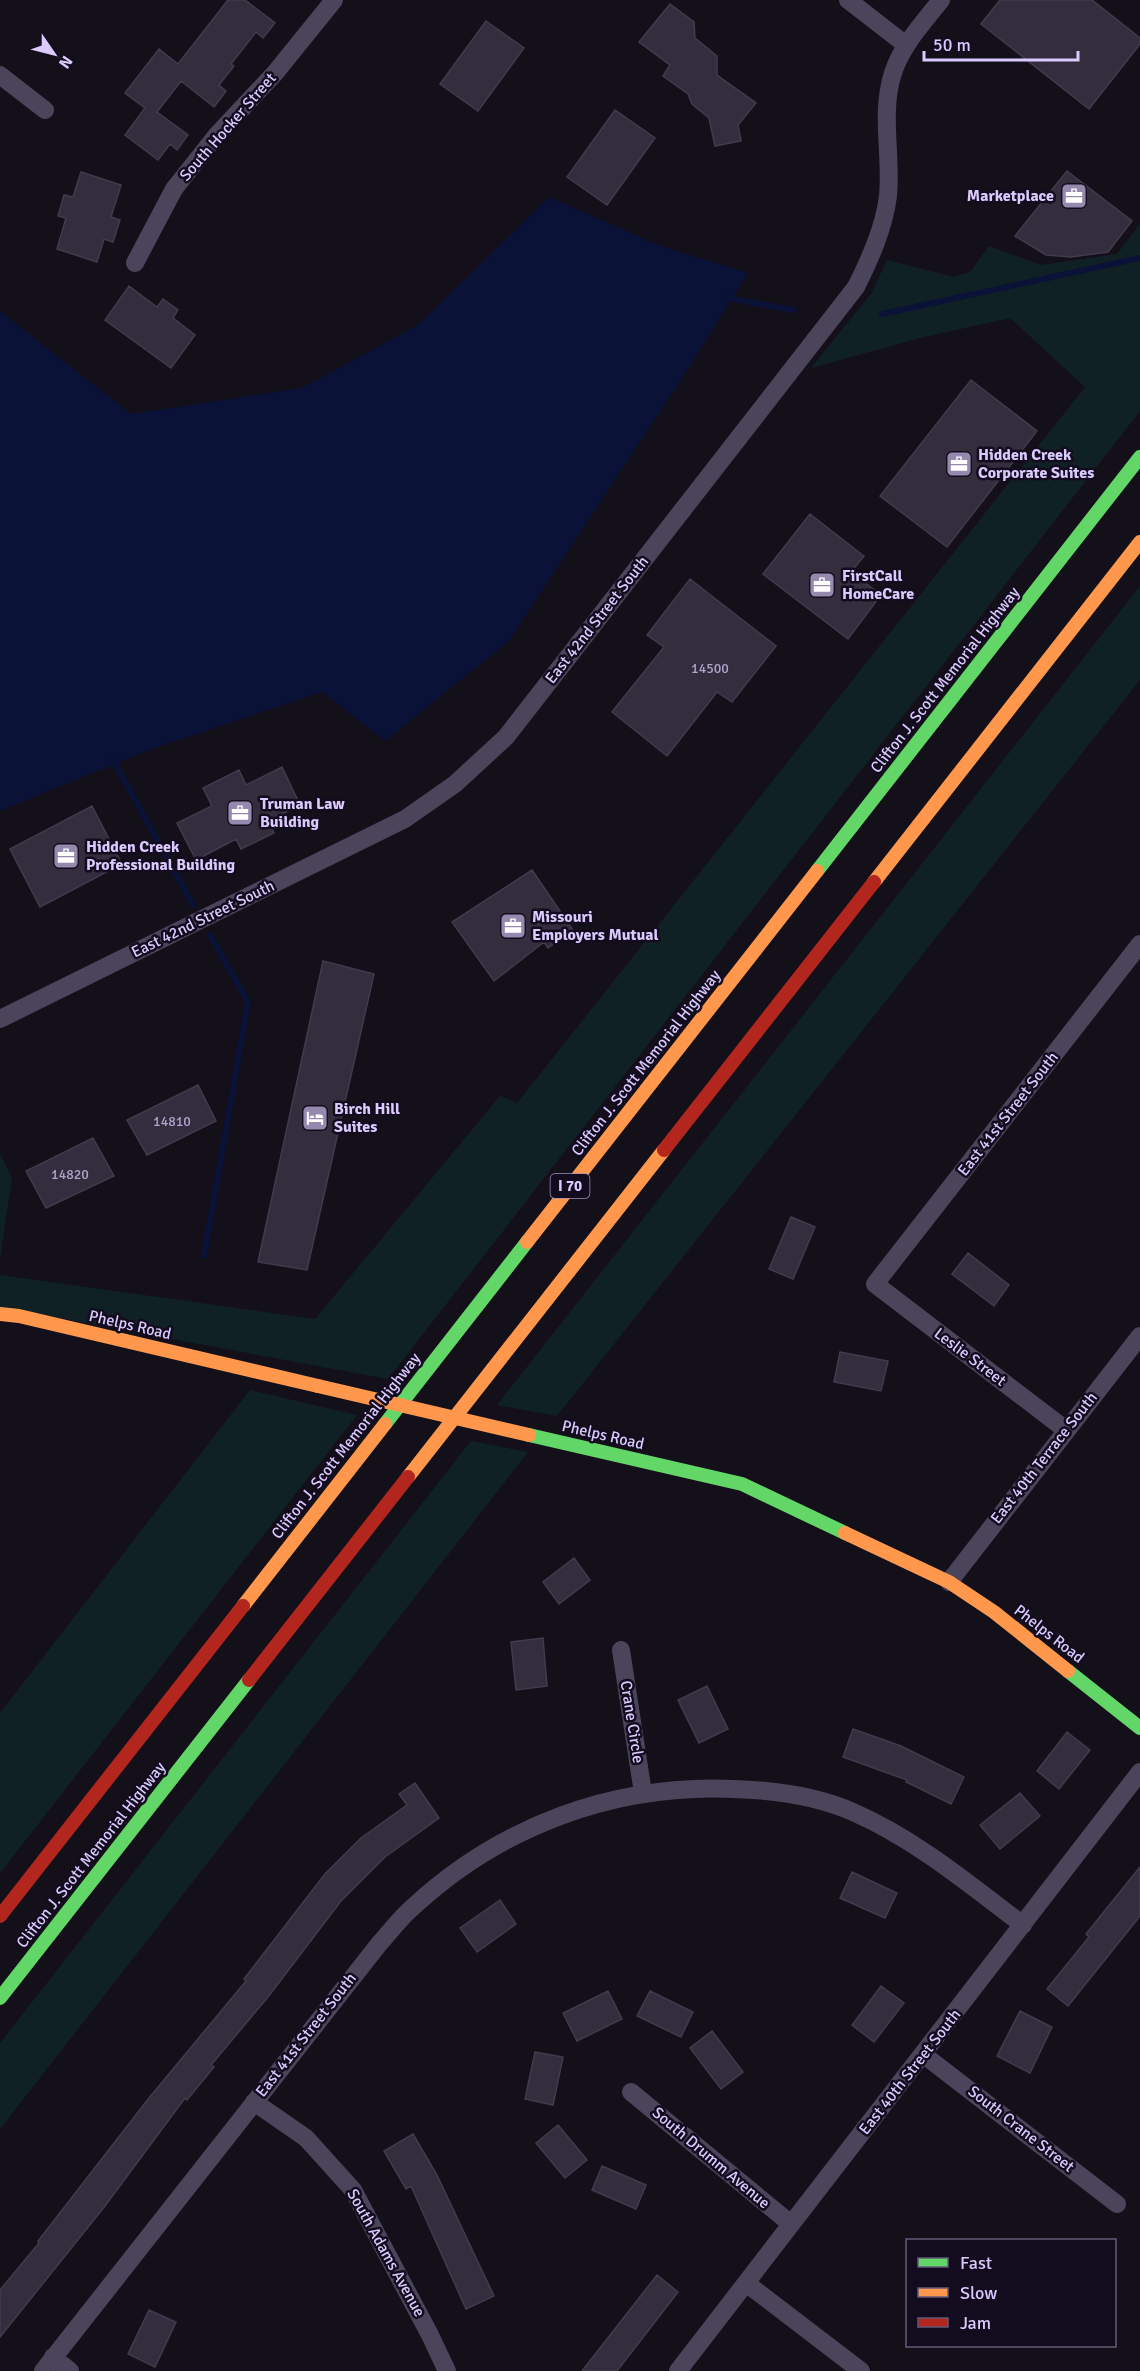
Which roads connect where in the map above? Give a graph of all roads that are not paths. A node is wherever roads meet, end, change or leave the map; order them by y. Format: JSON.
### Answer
{"nodes":[{"id":1,"x":334,"y":0,"type":"edge"},
{"id":2,"x":848,"y":0,"type":"edge"},
{"id":3,"x":941,"y":0,"type":"edge"},
{"id":4,"x":906,"y":45,"type":"junction"},
{"id":5,"x":0,"y":75,"type":"edge"},
{"id":6,"x":45,"y":110,"type":"dead end"},
{"id":7,"x":135,"y":263,"type":"dead end"},
{"id":8,"x":1140,"y":457,"type":"edge"},
{"id":9,"x":1140,"y":542,"type":"edge"},
{"id":10,"x":1140,"y":944,"type":"edge"},
{"id":11,"x":0,"y":1019,"type":"edge"},
{"id":12,"x":875,"y":1284,"type":"joint"},
{"id":13,"x":0,"y":1314,"type":"edge"},
{"id":14,"x":1140,"y":1336,"type":"edge"},
{"id":15,"x":1066,"y":1430,"type":"junction"},
{"id":16,"x":949,"y":1582,"type":"junction"},
{"id":17,"x":621,"y":1650,"type":"dead end"},
{"id":18,"x":1140,"y":1728,"type":"edge"},
{"id":19,"x":1140,"y":1773,"type":"edge"},
{"id":20,"x":642,"y":1793,"type":"junction"},
{"id":21,"x":0,"y":1916,"type":"edge"},
{"id":22,"x":1023,"y":1925,"type":"junction"},
{"id":23,"x":0,"y":1998,"type":"edge"},
{"id":24,"x":924,"y":2055,"type":"junction"},
{"id":25,"x":631,"y":2092,"type":"dead end"},
{"id":26,"x":254,"y":2102,"type":"junction"},
{"id":27,"x":1117,"y":2204,"type":"dead end"},
{"id":28,"x":791,"y":2224,"type":"junction"},
{"id":29,"x":746,"y":2283,"type":"junction"},
{"id":30,"x":48,"y":2364,"type":"edge"},
{"id":31,"x":70,"y":2371,"type":"edge"},
{"id":32,"x":447,"y":2371,"type":"edge"},
{"id":33,"x":678,"y":2371,"type":"edge"},
{"id":34,"x":861,"y":2371,"type":"edge"}],
"edges":[{"from":1,"to":7,"type":"street","name":"South Hocker Street"},
{"from":2,"to":4,"type":"street"},
{"from":3,"to":4,"type":"street","name":"East 42nd Street South"},
{"from":4,"to":11,"type":"street","name":"East 42nd Street South"},
{"from":5,"to":6,"type":"street"},
{"from":8,"to":21,"type":"main road","name":"Clifton J. Scott Memorial Highway","number":"I 70"},
{"from":9,"to":23,"type":"main road","name":"Clifton J. Scott Memorial Highway"},
{"from":10,"to":12,"type":"street","name":"East 41st Street South"},
{"from":12,"to":15,"type":"street","name":"Leslie Street"},
{"from":13,"to":16,"type":"main road","name":"Phelps Road","bridge":true},
{"from":14,"to":15,"type":"street","name":"East 40th Terrace South"},
{"from":15,"to":16,"type":"street","name":"East 40th Terrace South"},
{"from":16,"to":18,"type":"main road","name":"Phelps Road"},
{"from":17,"to":20,"type":"street","name":"Crane Circle"},
{"from":19,"to":22,"type":"street","name":"East 40th Street South"},
{"from":20,"to":22,"type":"street"},
{"from":20,"to":26,"type":"street","name":"East 41st Street South"},
{"from":22,"to":24,"type":"street","name":"East 40th Street South"},
{"from":24,"to":27,"type":"street","name":"South Crane Street"},
{"from":24,"to":28,"type":"street","name":"East 40th Street South"},
{"from":25,"to":28,"type":"street","name":"South Drumm Avenue"},
{"from":26,"to":30,"type":"street","name":"East 41st Street South"},
{"from":26,"to":32,"type":"street","name":"South Adams Avenue"},
{"from":28,"to":29,"type":"street","name":"East 40th Street South"},
{"from":29,"to":33,"type":"street","name":"East 40th Street South"},
{"from":29,"to":34,"type":"street"},
{"from":30,"to":31,"type":"street"}]}
